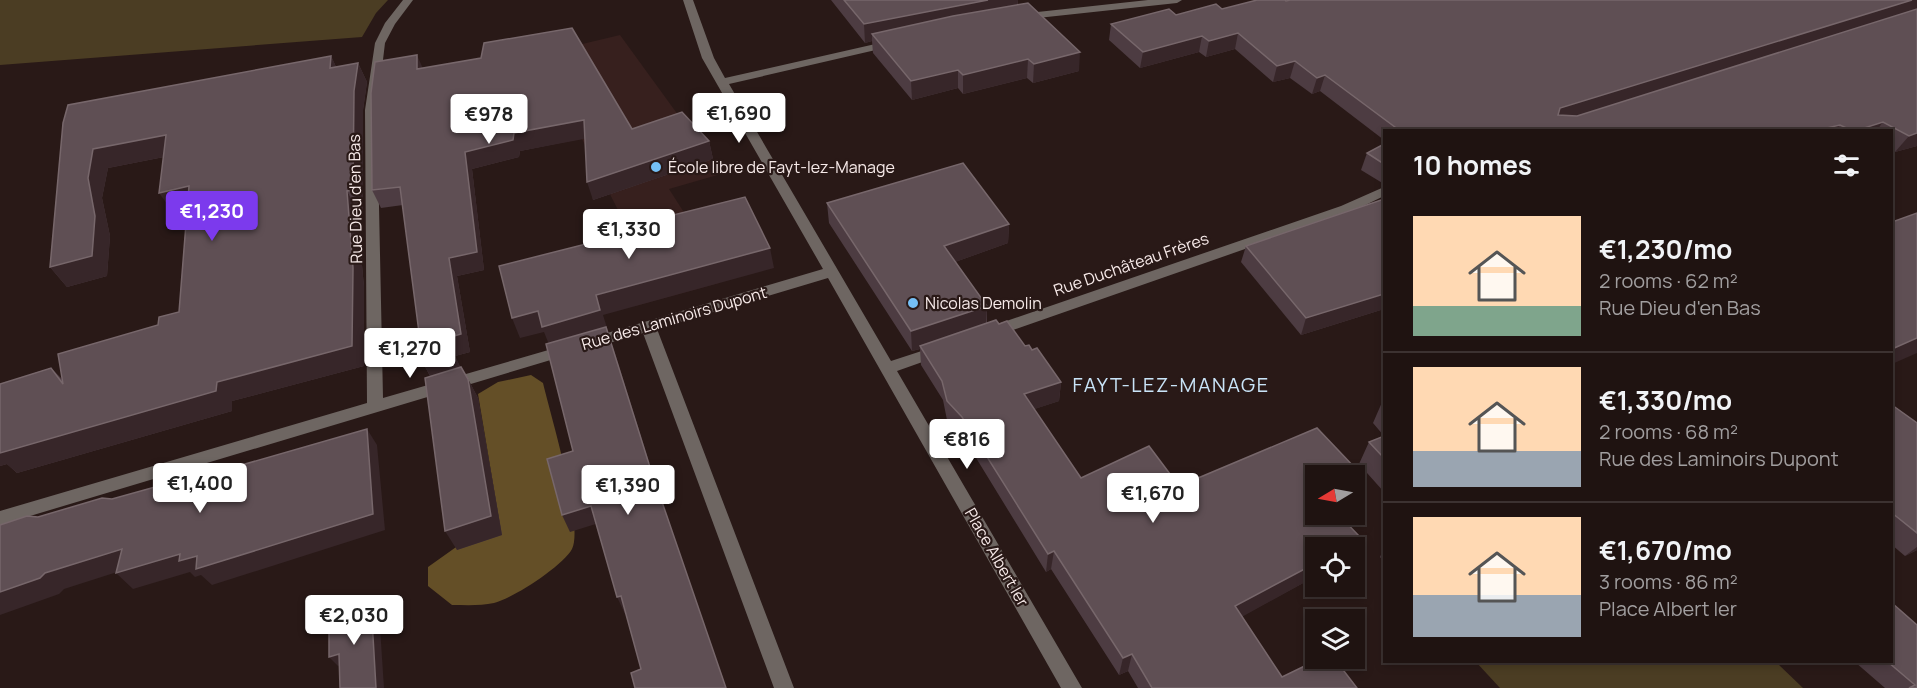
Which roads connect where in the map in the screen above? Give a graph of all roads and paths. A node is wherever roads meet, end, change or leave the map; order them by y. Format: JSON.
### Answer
{"nodes":[{"id":1,"x":408,"y":0,"type":"edge"},
{"id":2,"x":688,"y":0,"type":"edge"},
{"id":3,"x":1177,"y":0,"type":"edge"},
{"id":4,"x":1009,"y":19,"type":"edge"},
{"id":5,"x":907,"y":40,"type":"edge"},
{"id":6,"x":723,"y":82,"type":"junction"},
{"id":7,"x":1383,"y":191,"type":"edge"},
{"id":8,"x":830,"y":272,"type":"junction"},
{"id":9,"x":648,"y":326,"type":"junction"},
{"id":10,"x":976,"y":337,"type":"edge"},
{"id":11,"x":955,"y":345,"type":"edge"},
{"id":12,"x":889,"y":368,"type":"junction"},
{"id":13,"x":375,"y":406,"type":"junction"},
{"id":14,"x":0,"y":518,"type":"edge"},
{"id":15,"x":784,"y":688,"type":"edge"},
{"id":16,"x":1072,"y":688,"type":"edge"}],
"edges":[{"from":1,"to":13,"type":"street","name":"Rue Dieu d'en Bas"},
{"from":2,"to":6,"type":"street","name":"Place Albert Ier"},
{"from":3,"to":4,"type":"street"},
{"from":5,"to":6,"type":"street"},
{"from":6,"to":8,"type":"street","name":"Place Albert Ier"},
{"from":7,"to":10,"type":"street","name":"Rue Duchâteau Frères"},
{"from":8,"to":9,"type":"street","name":"Rue des Laminoirs Dupont"},
{"from":8,"to":12,"type":"street","name":"Place Albert Ier"},
{"from":9,"to":13,"type":"street","name":"Rue des Laminoirs Dupont"},
{"from":9,"to":15,"type":"street"},
{"from":11,"to":12,"type":"street"},
{"from":12,"to":16,"type":"street","name":"Place Albert Ier"},
{"from":13,"to":14,"type":"street","name":"Rue des Laminoirs Dupont"}]}
